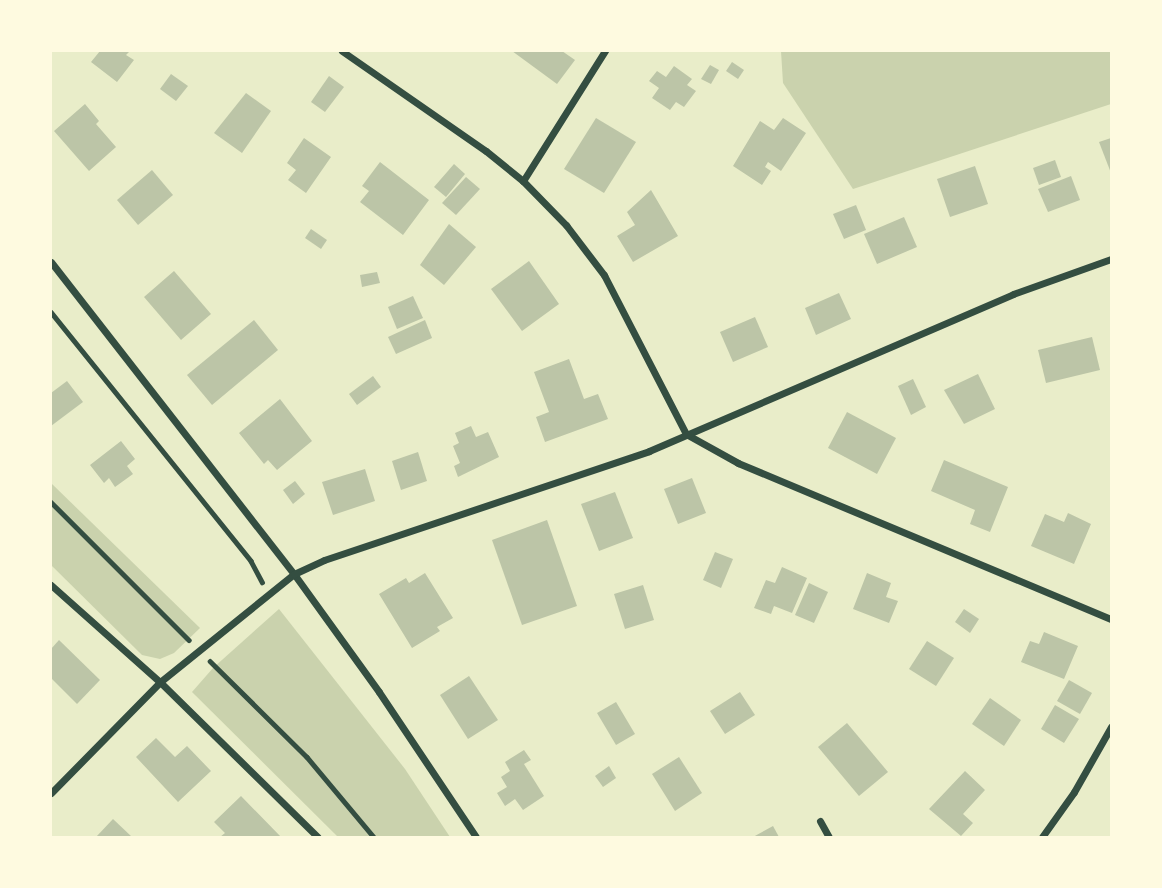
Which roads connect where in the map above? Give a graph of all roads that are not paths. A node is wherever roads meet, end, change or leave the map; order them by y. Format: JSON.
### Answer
{"nodes":[{"id":1,"x":342,"y":51,"type":"edge"},
{"id":2,"x":605,"y":51,"type":"edge"},
{"id":3,"x":523,"y":181,"type":"junction"},
{"id":4,"x":1111,"y":259,"type":"edge"},
{"id":5,"x":51,"y":262,"type":"edge"},
{"id":6,"x":686,"y":434,"type":"junction"},
{"id":7,"x":294,"y":574,"type":"junction"},
{"id":8,"x":51,"y":585,"type":"edge"},
{"id":9,"x":1111,"y":619,"type":"edge"},
{"id":10,"x":160,"y":682,"type":"junction"},
{"id":11,"x":1111,"y":727,"type":"edge"},
{"id":12,"x":51,"y":793,"type":"edge"},
{"id":13,"x":820,"y":821,"type":"dead end"},
{"id":14,"x":318,"y":837,"type":"edge"},
{"id":15,"x":477,"y":837,"type":"edge"},
{"id":16,"x":829,"y":837,"type":"edge"},
{"id":17,"x":1042,"y":837,"type":"edge"}],
"edges":[{"from":1,"to":3,"type":"street"},
{"from":2,"to":3,"type":"street"},
{"from":3,"to":6,"type":"street"},
{"from":4,"to":6,"type":"street"},
{"from":5,"to":7,"type":"street"},
{"from":6,"to":7,"type":"street"},
{"from":6,"to":9,"type":"street"},
{"from":7,"to":10,"type":"street"},
{"from":7,"to":15,"type":"street"},
{"from":8,"to":10,"type":"street"},
{"from":10,"to":12,"type":"street"},
{"from":10,"to":14,"type":"street"},
{"from":11,"to":17,"type":"street"},
{"from":13,"to":16,"type":"street"}]}
